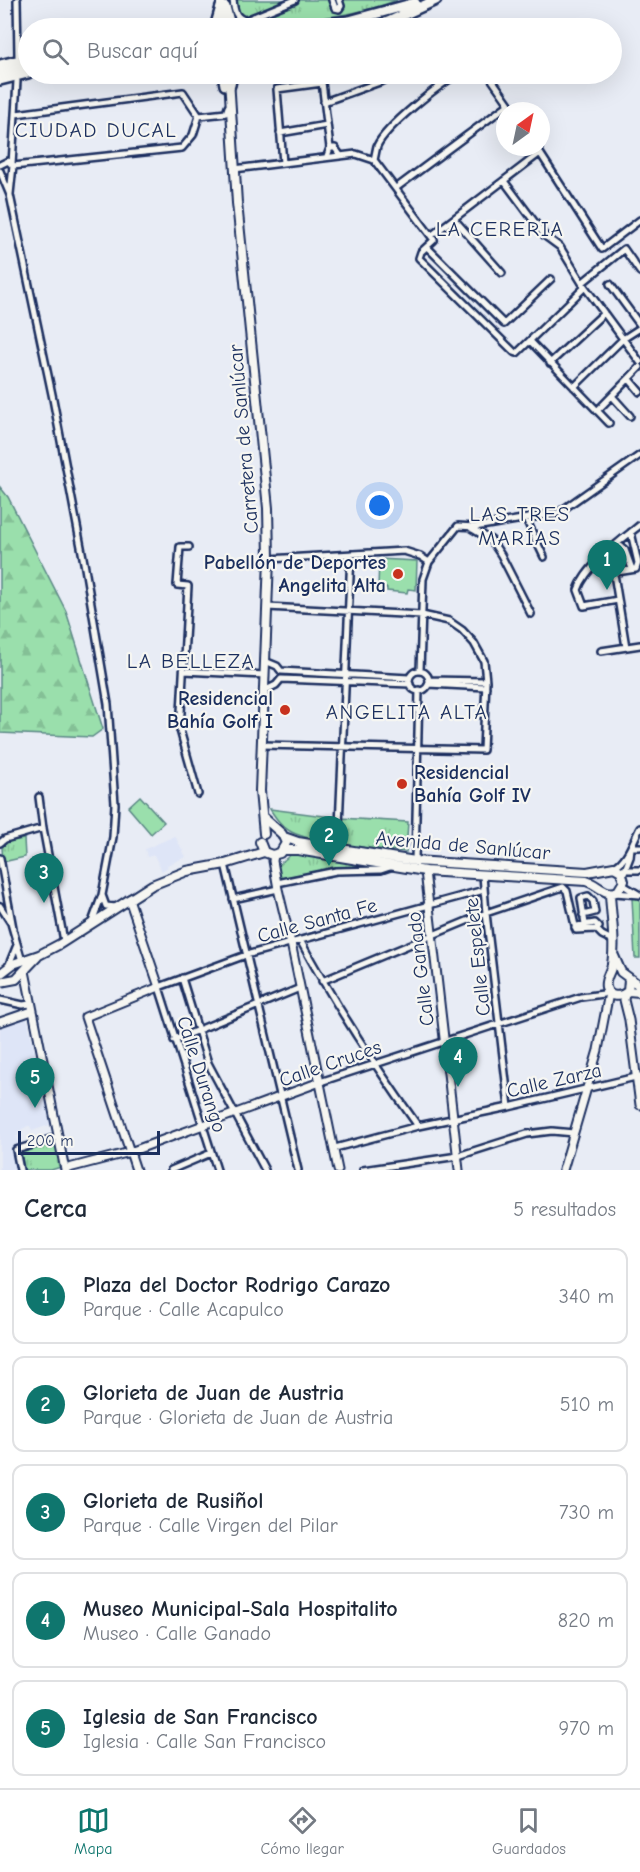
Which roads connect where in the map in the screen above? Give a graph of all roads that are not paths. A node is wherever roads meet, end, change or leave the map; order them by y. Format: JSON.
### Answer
{"nodes":[{"id":1,"x":17,"y":0,"type":"edge"},
{"id":2,"x":232,"y":0,"type":"edge"},
{"id":3,"x":295,"y":0,"type":"edge"},
{"id":4,"x":332,"y":0,"type":"edge"},
{"id":5,"x":339,"y":0,"type":"edge"},
{"id":6,"x":436,"y":0,"type":"edge"},
{"id":7,"x":418,"y":4,"type":"edge"},
{"id":8,"x":240,"y":18,"type":"edge"},
{"id":9,"x":250,"y":18,"type":"edge"},
{"id":10,"x":361,"y":18,"type":"edge"},
{"id":11,"x":375,"y":18,"type":"edge"},
{"id":12,"x":389,"y":18,"type":"edge"},
{"id":13,"x":396,"y":18,"type":"edge"},
{"id":14,"x":18,"y":56,"type":"dead end"},
{"id":15,"x":18,"y":60,"type":"edge"},
{"id":16,"x":0,"y":65,"type":"edge"},
{"id":17,"x":0,"y":72,"type":"edge"},
{"id":18,"x":18,"y":73,"type":"edge"},
{"id":19,"x":18,"y":75,"type":"edge"},
{"id":20,"x":0,"y":80,"type":"edge"},
{"id":21,"x":23,"y":84,"type":"edge"},
{"id":22,"x":299,"y":84,"type":"edge"},
{"id":23,"x":322,"y":84,"type":"edge"},
{"id":24,"x":374,"y":84,"type":"edge"},
{"id":25,"x":445,"y":84,"type":"edge"},
{"id":26,"x":495,"y":84,"type":"edge"},
{"id":27,"x":227,"y":85,"type":"joint"},
{"id":28,"x":230,"y":100,"type":"junction"},
{"id":29,"x":324,"y":102,"type":"junction"},
{"id":30,"x":508,"y":102,"type":"edge"},
{"id":31,"x":226,"y":113,"type":"junction"},
{"id":32,"x":16,"y":114,"type":"junction"},
{"id":33,"x":496,"y":114,"type":"edge"},
{"id":34,"x":199,"y":116,"type":"junction"},
{"id":35,"x":327,"y":125,"type":"junction"},
{"id":36,"x":280,"y":133,"type":"junction"},
{"id":37,"x":228,"y":136,"type":"junction"},
{"id":38,"x":330,"y":148,"type":"junction"},
{"id":39,"x":340,"y":155,"type":"junction"},
{"id":40,"x":327,"y":156,"type":"junction"},
{"id":41,"x":532,"y":156,"type":"edge"},
{"id":42,"x":543,"y":156,"type":"edge"},
{"id":43,"x":374,"y":160,"type":"junction"},
{"id":44,"x":6,"y":163,"type":"edge"},
{"id":45,"x":283,"y":163,"type":"junction"},
{"id":46,"x":235,"y":169,"type":"junction"},
{"id":47,"x":1,"y":172,"type":"edge"},
{"id":48,"x":12,"y":173,"type":"junction"},
{"id":49,"x":504,"y":181,"type":"junction"},
{"id":50,"x":396,"y":188,"type":"junction"},
{"id":51,"x":10,"y":195,"type":"junction"},
{"id":52,"x":237,"y":203,"type":"junction"},
{"id":53,"x":454,"y":219,"type":"junction"},
{"id":54,"x":640,"y":220,"type":"edge"},
{"id":55,"x":431,"y":236,"type":"junction"},
{"id":56,"x":427,"y":247,"type":"junction"},
{"id":57,"x":640,"y":272,"type":"edge"},
{"id":58,"x":502,"y":273,"type":"dead end"},
{"id":59,"x":551,"y":279,"type":"dead end"},
{"id":60,"x":609,"y":284,"type":"dead end"},
{"id":61,"x":583,"y":285,"type":"junction"},
{"id":62,"x":604,"y":313,"type":"junction"},
{"id":63,"x":640,"y":327,"type":"edge"},
{"id":64,"x":623,"y":339,"type":"junction"},
{"id":65,"x":530,"y":341,"type":"junction"},
{"id":66,"x":640,"y":362,"type":"edge"},
{"id":67,"x":550,"y":363,"type":"junction"},
{"id":68,"x":640,"y":367,"type":"edge"},
{"id":69,"x":629,"y":379,"type":"junction"},
{"id":70,"x":574,"y":387,"type":"junction"},
{"id":71,"x":640,"y":392,"type":"edge"},
{"id":72,"x":612,"y":396,"type":"junction"},
{"id":73,"x":597,"y":411,"type":"junction"},
{"id":74,"x":630,"y":416,"type":"dead end"},
{"id":75,"x":609,"y":423,"type":"dead end"},
{"id":76,"x":640,"y":455,"type":"edge"},
{"id":77,"x":526,"y":519,"type":"junction"},
{"id":78,"x":464,"y":525,"type":"junction"},
{"id":79,"x":640,"y":525,"type":"edge"},
{"id":80,"x":632,"y":532,"type":"junction"},
{"id":81,"x":618,"y":544,"type":"junction"},
{"id":82,"x":189,"y":547,"type":"dead end"},
{"id":83,"x":351,"y":554,"type":"junction"},
{"id":84,"x":544,"y":557,"type":"dead end"},
{"id":85,"x":269,"y":559,"type":"junction"},
{"id":86,"x":429,"y":562,"type":"junction"},
{"id":87,"x":632,"y":569,"type":"junction"},
{"id":88,"x":618,"y":600,"type":"junction"},
{"id":89,"x":267,"y":608,"type":"junction"},
{"id":90,"x":349,"y":611,"type":"junction"},
{"id":91,"x":531,"y":614,"type":"dead end"},
{"id":92,"x":422,"y":615,"type":"junction"},
{"id":93,"x":640,"y":645,"type":"edge"},
{"id":94,"x":626,"y":647,"type":"junction"},
{"id":95,"x":601,"y":651,"type":"dead end"},
{"id":96,"x":265,"y":661,"type":"junction"},
{"id":97,"x":420,"y":670,"type":"junction"},
{"id":98,"x":184,"y":671,"type":"junction"},
{"id":99,"x":281,"y":671,"type":"junction"},
{"id":100,"x":265,"y":675,"type":"junction"},
{"id":101,"x":347,"y":677,"type":"junction"},
{"id":102,"x":281,"y":678,"type":"junction"},
{"id":103,"x":409,"y":681,"type":"junction"},
{"id":104,"x":429,"y":682,"type":"junction"},
{"id":105,"x":486,"y":684,"type":"junction"},
{"id":106,"x":419,"y":690,"type":"junction"},
{"id":107,"x":264,"y":691,"type":"junction"},
{"id":108,"x":262,"y":745,"type":"junction"},
{"id":109,"x":344,"y":747,"type":"junction"},
{"id":110,"x":417,"y":749,"type":"junction"},
{"id":111,"x":198,"y":794,"type":"dead end"},
{"id":112,"x":39,"y":797,"type":"dead end"},
{"id":113,"x":263,"y":817,"type":"junction"},
{"id":114,"x":43,"y":828,"type":"junction"},
{"id":115,"x":640,"y":828,"type":"edge"},
{"id":116,"x":277,"y":831,"type":"junction"},
{"id":117,"x":284,"y":837,"type":"junction"},
{"id":118,"x":262,"y":838,"type":"junction"},
{"id":119,"x":0,"y":843,"type":"edge"},
{"id":120,"x":631,"y":847,"type":"junction"},
{"id":121,"x":640,"y":847,"type":"edge"},
{"id":122,"x":338,"y":848,"type":"junction"},
{"id":123,"x":283,"y":850,"type":"junction"},
{"id":124,"x":264,"y":852,"type":"junction"},
{"id":125,"x":274,"y":855,"type":"junction"},
{"id":126,"x":247,"y":857,"type":"junction"},
{"id":127,"x":0,"y":858,"type":"edge"},
{"id":128,"x":415,"y":861,"type":"junction"},
{"id":129,"x":225,"y":864,"type":"junction"},
{"id":130,"x":395,"y":866,"type":"junction"},
{"id":131,"x":614,"y":867,"type":"junction"},
{"id":132,"x":603,"y":869,"type":"junction"},
{"id":133,"x":640,"y":870,"type":"edge"},
{"id":134,"x":425,"y":871,"type":"junction"},
{"id":135,"x":624,"y":873,"type":"junction"},
{"id":136,"x":483,"y":875,"type":"junction"},
{"id":137,"x":623,"y":885,"type":"junction"},
{"id":138,"x":278,"y":886,"type":"junction"},
{"id":139,"x":599,"y":886,"type":"junction"},
{"id":140,"x":484,"y":890,"type":"junction"},
{"id":141,"x":612,"y":893,"type":"junction"},
{"id":142,"x":102,"y":895,"type":"junction"},
{"id":143,"x":640,"y":895,"type":"edge"},
{"id":144,"x":129,"y":899,"type":"junction"},
{"id":145,"x":233,"y":899,"type":"junction"},
{"id":146,"x":8,"y":901,"type":"junction"},
{"id":147,"x":105,"y":904,"type":"junction"},
{"id":148,"x":0,"y":905,"type":"edge"},
{"id":149,"x":429,"y":905,"type":"junction"},
{"id":150,"x":98,"y":906,"type":"junction"},
{"id":151,"x":116,"y":907,"type":"junction"},
{"id":152,"x":486,"y":913,"type":"junction"},
{"id":153,"x":583,"y":915,"type":"dead end"},
{"id":154,"x":92,"y":922,"type":"junction"},
{"id":155,"x":585,"y":924,"type":"junction"},
{"id":156,"x":13,"y":928,"type":"junction"},
{"id":157,"x":575,"y":928,"type":"junction"},
{"id":158,"x":596,"y":928,"type":"junction"},
{"id":159,"x":432,"y":936,"type":"junction"},
{"id":160,"x":300,"y":940,"type":"junction"},
{"id":161,"x":612,"y":940,"type":"junction"},
{"id":162,"x":64,"y":941,"type":"junction"},
{"id":163,"x":17,"y":944,"type":"junction"},
{"id":164,"x":291,"y":944,"type":"junction"},
{"id":165,"x":39,"y":955,"type":"junction"},
{"id":166,"x":246,"y":955,"type":"junction"},
{"id":167,"x":613,"y":955,"type":"junction"},
{"id":168,"x":22,"y":961,"type":"junction"},
{"id":169,"x":8,"y":967,"type":"junction"},
{"id":170,"x":25,"y":971,"type":"junction"},
{"id":171,"x":621,"y":972,"type":"junction"},
{"id":172,"x":0,"y":974,"type":"edge"},
{"id":173,"x":610,"y":975,"type":"junction"},
{"id":174,"x":183,"y":978,"type":"junction"},
{"id":175,"x":13,"y":980,"type":"junction"},
{"id":176,"x":629,"y":980,"type":"junction"},
{"id":177,"x":322,"y":981,"type":"junction"},
{"id":178,"x":0,"y":982,"type":"edge"},
{"id":179,"x":640,"y":986,"type":"edge"},
{"id":180,"x":159,"y":987,"type":"junction"},
{"id":181,"x":300,"y":988,"type":"junction"},
{"id":182,"x":608,"y":991,"type":"junction"},
{"id":183,"x":28,"y":992,"type":"junction"},
{"id":184,"x":640,"y":992,"type":"edge"},
{"id":185,"x":626,"y":993,"type":"junction"},
{"id":186,"x":0,"y":1000,"type":"edge"},
{"id":187,"x":259,"y":1004,"type":"junction"},
{"id":188,"x":31,"y":1008,"type":"junction"},
{"id":189,"x":0,"y":1022,"type":"edge"},
{"id":190,"x":499,"y":1023,"type":"junction"},
{"id":191,"x":199,"y":1030,"type":"junction"},
{"id":192,"x":174,"y":1040,"type":"junction"},
{"id":193,"x":446,"y":1041,"type":"junction"},
{"id":194,"x":374,"y":1065,"type":"junction"},
{"id":195,"x":638,"y":1076,"type":"edge"},
{"id":196,"x":321,"y":1082,"type":"junction"},
{"id":197,"x":587,"y":1088,"type":"junction"},
{"id":198,"x":280,"y":1097,"type":"junction"},
{"id":199,"x":640,"y":1105,"type":"edge"},
{"id":200,"x":509,"y":1107,"type":"junction"},
{"id":201,"x":235,"y":1113,"type":"junction"},
{"id":202,"x":454,"y":1119,"type":"junction"},
{"id":203,"x":202,"y":1126,"type":"junction"},
{"id":204,"x":418,"y":1126,"type":"junction"},
{"id":205,"x":574,"y":1133,"type":"junction"},
{"id":206,"x":57,"y":1137,"type":"junction"},
{"id":207,"x":335,"y":1148,"type":"junction"},
{"id":208,"x":130,"y":1152,"type":"junction"},
{"id":209,"x":212,"y":1153,"type":"junction"},
{"id":210,"x":458,"y":1156,"type":"junction"},
{"id":211,"x":20,"y":1170,"type":"edge"},
{"id":212,"x":64,"y":1170,"type":"edge"},
{"id":213,"x":136,"y":1170,"type":"edge"},
{"id":214,"x":171,"y":1170,"type":"edge"},
{"id":215,"x":217,"y":1170,"type":"edge"},
{"id":216,"x":265,"y":1170,"type":"edge"},
{"id":217,"x":298,"y":1170,"type":"edge"},
{"id":218,"x":338,"y":1170,"type":"edge"},
{"id":219,"x":363,"y":1170,"type":"edge"},
{"id":220,"x":459,"y":1170,"type":"edge"},
{"id":221,"x":563,"y":1170,"type":"edge"}],
"edges":[{"from":1,"to":14,"type":"street"},
{"from":2,"to":8,"type":"street"},
{"from":3,"to":9,"type":"street"},
{"from":4,"to":5,"type":"street"},
{"from":6,"to":7,"type":"highway"},
{"from":7,"to":10,"type":"highway"},
{"from":7,"to":11,"type":"highway"},
{"from":7,"to":12,"type":"highway"},
{"from":7,"to":13,"type":"highway"},
{"from":15,"to":16,"type":"highway"},
{"from":17,"to":18,"type":"highway"},
{"from":19,"to":20,"type":"highway"},
{"from":21,"to":32,"type":"street"},
{"from":22,"to":36,"type":"street"},
{"from":23,"to":29,"type":"street"},
{"from":24,"to":29,"type":"street"},
{"from":25,"to":43,"type":"street"},
{"from":26,"to":30,"type":"street"},
{"from":27,"to":28,"type":"main road","name":"Carretera de Sanlúcar"},
{"from":27,"to":31,"type":"main road","name":"Carretera de Sanlúcar"},
{"from":28,"to":31,"type":"street"},
{"from":28,"to":46,"type":"main road","name":"Carretera de Sanlúcar"},
{"from":29,"to":35,"type":"street"},
{"from":31,"to":34,"type":"street"},
{"from":31,"to":37,"type":"main road","name":"Carretera de Sanlúcar"},
{"from":32,"to":34,"type":"street"},
{"from":32,"to":44,"type":"street"},
{"from":33,"to":50,"type":"street"},
{"from":34,"to":44,"type":"street"},
{"from":35,"to":36,"type":"street"},
{"from":35,"to":38,"type":"street"},
{"from":36,"to":45,"type":"street"},
{"from":37,"to":46,"type":"street"},
{"from":37,"to":52,"type":"main road","name":"Carretera de Sanlúcar"},
{"from":38,"to":39,"type":"street"},
{"from":38,"to":40,"type":"street"},
{"from":39,"to":40,"type":"street"},
{"from":39,"to":43,"type":"street"},
{"from":40,"to":45,"type":"street"},
{"from":41,"to":49,"type":"street"},
{"from":42,"to":54,"type":"street"},
{"from":43,"to":50,"type":"street"},
{"from":44,"to":48,"type":"street"},
{"from":45,"to":46,"type":"street"},
{"from":46,"to":52,"type":"main road","name":"Carretera de Sanlúcar"},
{"from":47,"to":48,"type":"street"},
{"from":47,"to":51,"type":"street"},
{"from":48,"to":51,"type":"street"},
{"from":49,"to":53,"type":"street"},
{"from":49,"to":61,"type":"street"},
{"from":50,"to":55,"type":"street"},
{"from":51,"to":142,"type":"street"},
{"from":52,"to":85,"type":"main road","name":"Carretera de Sanlúcar"},
{"from":53,"to":55,"type":"street"},
{"from":53,"to":58,"type":"street"},
{"from":55,"to":56,"type":"street"},
{"from":56,"to":59,"type":"street"},
{"from":56,"to":65,"type":"street"},
{"from":57,"to":61,"type":"street"},
{"from":60,"to":63,"type":"street"},
{"from":61,"to":62,"type":"street"},
{"from":61,"to":65,"type":"street"},
{"from":62,"to":64,"type":"street"},
{"from":62,"to":67,"type":"street"},
{"from":63,"to":64,"type":"street"},
{"from":64,"to":66,"type":"street"},
{"from":64,"to":70,"type":"street"},
{"from":65,"to":67,"type":"street"},
{"from":67,"to":70,"type":"street"},
{"from":68,"to":69,"type":"street"},
{"from":69,"to":71,"type":"street"},
{"from":69,"to":72,"type":"street"},
{"from":70,"to":73,"type":"street"},
{"from":72,"to":73,"type":"street"},
{"from":72,"to":74,"type":"street"},
{"from":73,"to":75,"type":"street"},
{"from":76,"to":77,"type":"street"},
{"from":77,"to":78,"type":"street"},
{"from":77,"to":84,"type":"street"},
{"from":78,"to":86,"type":"street"},
{"from":78,"to":91,"type":"street"},
{"from":79,"to":80,"type":"street"},
{"from":80,"to":81,"type":"street"},
{"from":80,"to":87,"type":"street"},
{"from":81,"to":87,"type":"street"},
{"from":81,"to":88,"type":"street"},
{"from":82,"to":98,"type":"street"},
{"from":83,"to":85,"type":"street"},
{"from":83,"to":86,"type":"street"},
{"from":83,"to":90,"type":"street"},
{"from":85,"to":89,"type":"main road","name":"Carretera de Sanlúcar"},
{"from":86,"to":92,"type":"street"},
{"from":87,"to":88,"type":"street"},
{"from":88,"to":94,"type":"street"},
{"from":89,"to":90,"type":"street"},
{"from":89,"to":96,"type":"main road","name":"Carretera de Sanlúcar"},
{"from":90,"to":92,"type":"street"},
{"from":90,"to":101,"type":"street"},
{"from":92,"to":97,"type":"street"},
{"from":92,"to":105,"type":"street"},
{"from":93,"to":94,"type":"street"},
{"from":94,"to":95,"type":"street"},
{"from":96,"to":99,"type":"street"},
{"from":96,"to":100,"type":"main road","name":"Carretera de Sanlúcar"},
{"from":97,"to":103,"type":"street"},
{"from":97,"to":104,"type":"street"},
{"from":98,"to":100,"type":"street"},
{"from":98,"to":111,"type":"street"},
{"from":99,"to":101,"type":"street"},
{"from":99,"to":102,"type":"street"},
{"from":100,"to":107,"type":"main road","name":"Carretera de Sanlúcar"},
{"from":101,"to":102,"type":"street"},
{"from":101,"to":103,"type":"street"},
{"from":101,"to":109,"type":"street"},
{"from":102,"to":107,"type":"street"},
{"from":103,"to":106,"type":"street"},
{"from":104,"to":105,"type":"street"},
{"from":104,"to":106,"type":"street"},
{"from":105,"to":110,"type":"street"},
{"from":106,"to":110,"type":"street"},
{"from":107,"to":108,"type":"main road","name":"Carretera de Sanlúcar"},
{"from":108,"to":109,"type":"street"},
{"from":108,"to":113,"type":"main road","name":"Carretera de Sanlúcar"},
{"from":109,"to":110,"type":"street"},
{"from":109,"to":122,"type":"street"},
{"from":110,"to":128,"type":"street"},
{"from":112,"to":114,"type":"street"},
{"from":113,"to":116,"type":"main road"},
{"from":113,"to":118,"type":"main road","name":"Carretera de Sanlúcar"},
{"from":114,"to":119,"type":"street"},
{"from":114,"to":162,"type":"street"},
{"from":115,"to":120,"type":"street"},
{"from":116,"to":117,"type":"main road"},
{"from":116,"to":118,"type":"main road"},
{"from":117,"to":122,"type":"main road","name":"Avenida de Sanlúcar"},
{"from":117,"to":123,"type":"main road"},
{"from":118,"to":124,"type":"main road"},
{"from":118,"to":126,"type":"main road"},
{"from":120,"to":121,"type":"street"},
{"from":120,"to":131,"type":"street"},
{"from":120,"to":135,"type":"street"},
{"from":122,"to":128,"type":"main road","name":"Avenida de Sanlúcar"},
{"from":123,"to":125,"type":"main road"},
{"from":123,"to":130,"type":"main road","name":"Avenida de Sanlúcar"},
{"from":124,"to":125,"type":"main road"},
{"from":124,"to":126,"type":"main road"},
{"from":125,"to":138,"type":"street"},
{"from":126,"to":129,"type":"main road"},
{"from":127,"to":146,"type":"street"},
{"from":128,"to":132,"type":"main road","name":"Avenida de Sanlúcar"},
{"from":129,"to":144,"type":"main road"},
{"from":129,"to":145,"type":"street"},
{"from":130,"to":134,"type":"main road","name":"Avenida de Sanlúcar"},
{"from":130,"to":138,"type":"street"},
{"from":131,"to":132,"type":"main road"},
{"from":131,"to":135,"type":"main road"},
{"from":132,"to":139,"type":"main road"},
{"from":133,"to":135,"type":"street"},
{"from":134,"to":136,"type":"main road","name":"Avenida de Sanlúcar"},
{"from":134,"to":149,"type":"street","name":"Calle Ganado"},
{"from":135,"to":137,"type":"main road"},
{"from":136,"to":139,"type":"main road","name":"Avenida de Sanlúcar"},
{"from":136,"to":140,"type":"street","name":"Calle Espelete"},
{"from":137,"to":141,"type":"main road"},
{"from":137,"to":143,"type":"street"},
{"from":138,"to":145,"type":"street"},
{"from":138,"to":164,"type":"street"},
{"from":139,"to":141,"type":"main road"},
{"from":140,"to":149,"type":"street","name":"Calle Santa Fe"},
{"from":140,"to":152,"type":"street","name":"Calle Espelete"},
{"from":141,"to":143,"type":"street"},
{"from":141,"to":161,"type":"main road"},
{"from":142,"to":147,"type":"street"},
{"from":142,"to":150,"type":"street"},
{"from":144,"to":151,"type":"main road"},
{"from":144,"to":180,"type":"street"},
{"from":145,"to":166,"type":"street"},
{"from":146,"to":148,"type":"street"},
{"from":146,"to":156,"type":"street"},
{"from":147,"to":150,"type":"street"},
{"from":147,"to":151,"type":"street"},
{"from":148,"to":156,"type":"street"},
{"from":149,"to":159,"type":"street","name":"Calle Ganado"},
{"from":149,"to":160,"type":"street","name":"Calle Santa Fe"},
{"from":150,"to":154,"type":"street"},
{"from":151,"to":154,"type":"main road"},
{"from":152,"to":157,"type":"street"},
{"from":152,"to":159,"type":"street"},
{"from":152,"to":190,"type":"street","name":"Calle Espelete"},
{"from":153,"to":155,"type":"street"},
{"from":154,"to":162,"type":"main road"},
{"from":155,"to":157,"type":"street"},
{"from":155,"to":158,"type":"street"},
{"from":156,"to":163,"type":"street"},
{"from":157,"to":158,"type":"street"},
{"from":158,"to":161,"type":"street"},
{"from":159,"to":177,"type":"street"},
{"from":159,"to":193,"type":"street","name":"Calle Ganado"},
{"from":160,"to":164,"type":"street","name":"Calle Santa Fe"},
{"from":160,"to":177,"type":"street"},
{"from":161,"to":167,"type":"main road"},
{"from":162,"to":165,"type":"main road"},
{"from":163,"to":168,"type":"street"},
{"from":163,"to":169,"type":"street"},
{"from":164,"to":166,"type":"street","name":"Calle Santa Fe"},
{"from":164,"to":181,"type":"street"},
{"from":165,"to":168,"type":"main road"},
{"from":165,"to":170,"type":"main road"},
{"from":166,"to":174,"type":"street","name":"Calle Santa Fe"},
{"from":166,"to":187,"type":"street"},
{"from":167,"to":171,"type":"main road"},
{"from":167,"to":173,"type":"main road"},
{"from":168,"to":169,"type":"main road"},
{"from":168,"to":170,"type":"main road"},
{"from":169,"to":172,"type":"main road"},
{"from":169,"to":175,"type":"main road"},
{"from":170,"to":175,"type":"main road"},
{"from":170,"to":183,"type":"street"},
{"from":171,"to":173,"type":"main road"},
{"from":171,"to":176,"type":"main road"},
{"from":173,"to":182,"type":"main road"},
{"from":174,"to":180,"type":"street","name":"Calle Santa Fe"},
{"from":174,"to":191,"type":"street"},
{"from":175,"to":178,"type":"main road"},
{"from":175,"to":183,"type":"street"},
{"from":176,"to":179,"type":"main road"},
{"from":176,"to":185,"type":"main road"},
{"from":177,"to":194,"type":"street"},
{"from":180,"to":192,"type":"street","name":"Calle Durango"},
{"from":180,"to":208,"type":"street"},
{"from":181,"to":187,"type":"street"},
{"from":181,"to":196,"type":"street"},
{"from":182,"to":185,"type":"main road"},
{"from":182,"to":190,"type":"street","name":"Calle Cruces"},
{"from":182,"to":197,"type":"street"},
{"from":183,"to":188,"type":"street"},
{"from":184,"to":185,"type":"main road"},
{"from":185,"to":195,"type":"street"},
{"from":186,"to":188,"type":"street"},
{"from":187,"to":191,"type":"street"},
{"from":187,"to":198,"type":"street"},
{"from":188,"to":189,"type":"street"},
{"from":188,"to":206,"type":"street"},
{"from":190,"to":193,"type":"street","name":"Calle Cruces"},
{"from":190,"to":200,"type":"street","name":"Calle Espelete"},
{"from":191,"to":192,"type":"street"},
{"from":191,"to":201,"type":"street"},
{"from":192,"to":203,"type":"street","name":"Calle Durango"},
{"from":193,"to":194,"type":"street","name":"Calle Cruces"},
{"from":193,"to":202,"type":"street","name":"Calle Ganado"},
{"from":194,"to":196,"type":"street","name":"Calle Cruces"},
{"from":194,"to":204,"type":"street"},
{"from":195,"to":197,"type":"street","name":"Calle Zarza"},
{"from":195,"to":199,"type":"street"},
{"from":196,"to":198,"type":"street","name":"Calle Cruces"},
{"from":196,"to":207,"type":"street"},
{"from":197,"to":200,"type":"street","name":"Calle Zarza"},
{"from":197,"to":205,"type":"street"},
{"from":198,"to":201,"type":"street","name":"Calle Cruces"},
{"from":198,"to":217,"type":"street"},
{"from":200,"to":202,"type":"street","name":"Calle Zarza"},
{"from":201,"to":203,"type":"street","name":"Calle Cruces"},
{"from":201,"to":216,"type":"street"},
{"from":202,"to":204,"type":"street","name":"Calle Zarza"},
{"from":202,"to":210,"type":"street","name":"Calle Ganado"},
{"from":203,"to":208,"type":"street","name":"Calle Cruces"},
{"from":203,"to":209,"type":"street","name":"Calle Durango"},
{"from":204,"to":207,"type":"street","name":"Calle Zarza"},
{"from":205,"to":210,"type":"street"},
{"from":205,"to":221,"type":"street"},
{"from":206,"to":211,"type":"street"},
{"from":206,"to":212,"type":"street"},
{"from":207,"to":218,"type":"street"},
{"from":208,"to":212,"type":"street","name":"Calle Cruces"},
{"from":208,"to":213,"type":"street"},
{"from":209,"to":214,"type":"street"},
{"from":209,"to":215,"type":"street","name":"Calle Durango"},
{"from":210,"to":219,"type":"street"},
{"from":210,"to":220,"type":"street","name":"Calle Ganado"}]}
